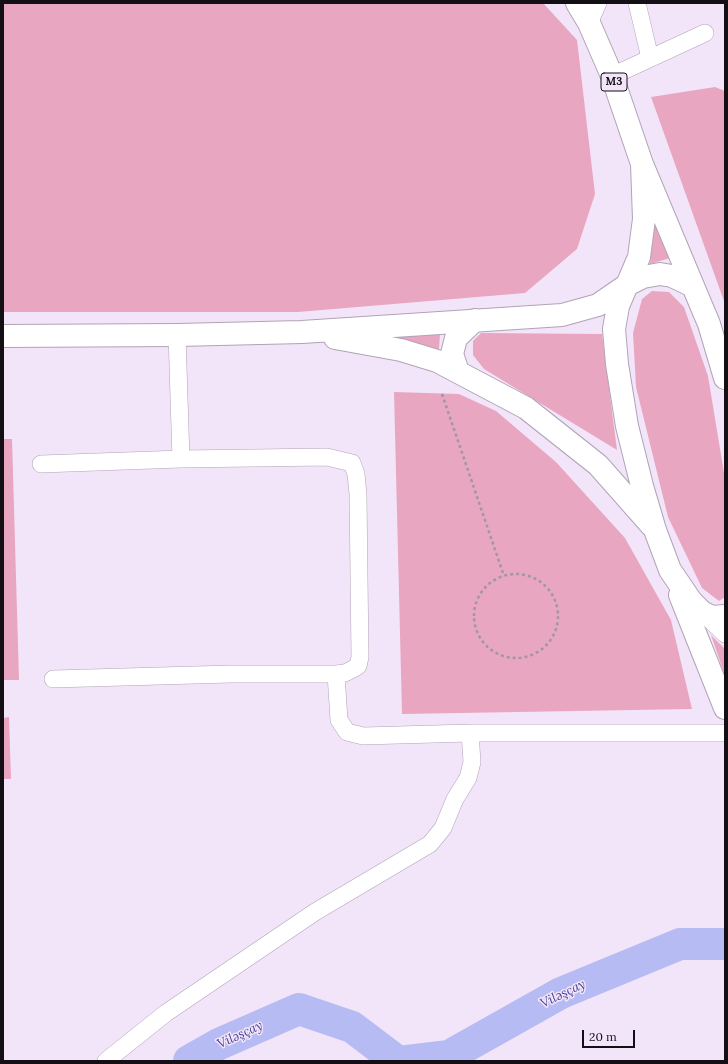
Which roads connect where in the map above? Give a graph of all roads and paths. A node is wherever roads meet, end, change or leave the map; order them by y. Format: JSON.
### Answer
{"nodes":[{"id":1,"x":577,"y":3,"type":"edge"},
{"id":2,"x":598,"y":3,"type":"edge"},
{"id":3,"x":637,"y":3,"type":"edge"},
{"id":4,"x":589,"y":23,"type":"junction"},
{"id":5,"x":705,"y":33,"type":"dead end"},
{"id":6,"x":650,"y":58,"type":"junction"},
{"id":7,"x":612,"y":76,"type":"junction"},
{"id":8,"x":642,"y":164,"type":"junction"},
{"id":9,"x":627,"y":285,"type":"junction"},
{"id":10,"x":693,"y":286,"type":"junction"},
{"id":11,"x":475,"y":320,"type":"junction"},
{"id":12,"x":302,"y":332,"type":"junction"},
{"id":13,"x":177,"y":335,"type":"junction"},
{"id":14,"x":3,"y":336,"type":"edge"},
{"id":15,"x":458,"y":372,"type":"junction"},
{"id":16,"x":725,"y":378,"type":"edge"},
{"id":17,"x":442,"y":394,"type":"dead end"},
{"id":18,"x":181,"y":459,"type":"junction"},
{"id":19,"x":41,"y":464,"type":"dead end"},
{"id":20,"x":655,"y":530,"type":"junction"},
{"id":21,"x":670,"y":570,"type":"junction"},
{"id":22,"x":504,"y":576,"type":"junction"},
{"id":23,"x":702,"y":612,"type":"junction"},
{"id":24,"x":725,"y":616,"type":"edge"},
{"id":25,"x":725,"y":634,"type":"edge"},
{"id":26,"x":336,"y":674,"type":"junction"},
{"id":27,"x":53,"y":679,"type":"dead end"},
{"id":28,"x":725,"y":708,"type":"edge"},
{"id":29,"x":470,"y":733,"type":"junction"},
{"id":30,"x":725,"y":733,"type":"edge"},
{"id":31,"x":106,"y":1061,"type":"edge"}],
"edges":[{"from":1,"to":4,"type":"main road","number":"M3"},
{"from":2,"to":4,"type":"street"},
{"from":3,"to":6,"type":"street"},
{"from":4,"to":7,"type":"main road","number":"M3"},
{"from":5,"to":6,"type":"street"},
{"from":6,"to":7,"type":"street"},
{"from":7,"to":8,"type":"main road","number":"M3"},
{"from":8,"to":9,"type":"main road"},
{"from":8,"to":10,"type":"main road"},
{"from":9,"to":10,"type":"main road"},
{"from":9,"to":11,"type":"main road"},
{"from":9,"to":20,"type":"main road"},
{"from":10,"to":16,"type":"main road"},
{"from":11,"to":12,"type":"main road"},
{"from":11,"to":15,"type":"main road"},
{"from":12,"to":13,"type":"main road"},
{"from":12,"to":15,"type":"main road"},
{"from":13,"to":14,"type":"main road"},
{"from":13,"to":18,"type":"street"},
{"from":15,"to":20,"type":"main road"},
{"from":17,"to":22,"type":"path"},
{"from":18,"to":19,"type":"street"},
{"from":18,"to":26,"type":"street"},
{"from":20,"to":21,"type":"main road"},
{"from":21,"to":23,"type":"main road"},
{"from":21,"to":28,"type":"main road"},
{"from":22,"to":22,"type":"path"},
{"from":23,"to":24,"type":"main road"},
{"from":23,"to":25,"type":"street"},
{"from":26,"to":27,"type":"street"},
{"from":26,"to":29,"type":"street"},
{"from":29,"to":30,"type":"street"},
{"from":29,"to":31,"type":"street"}]}
